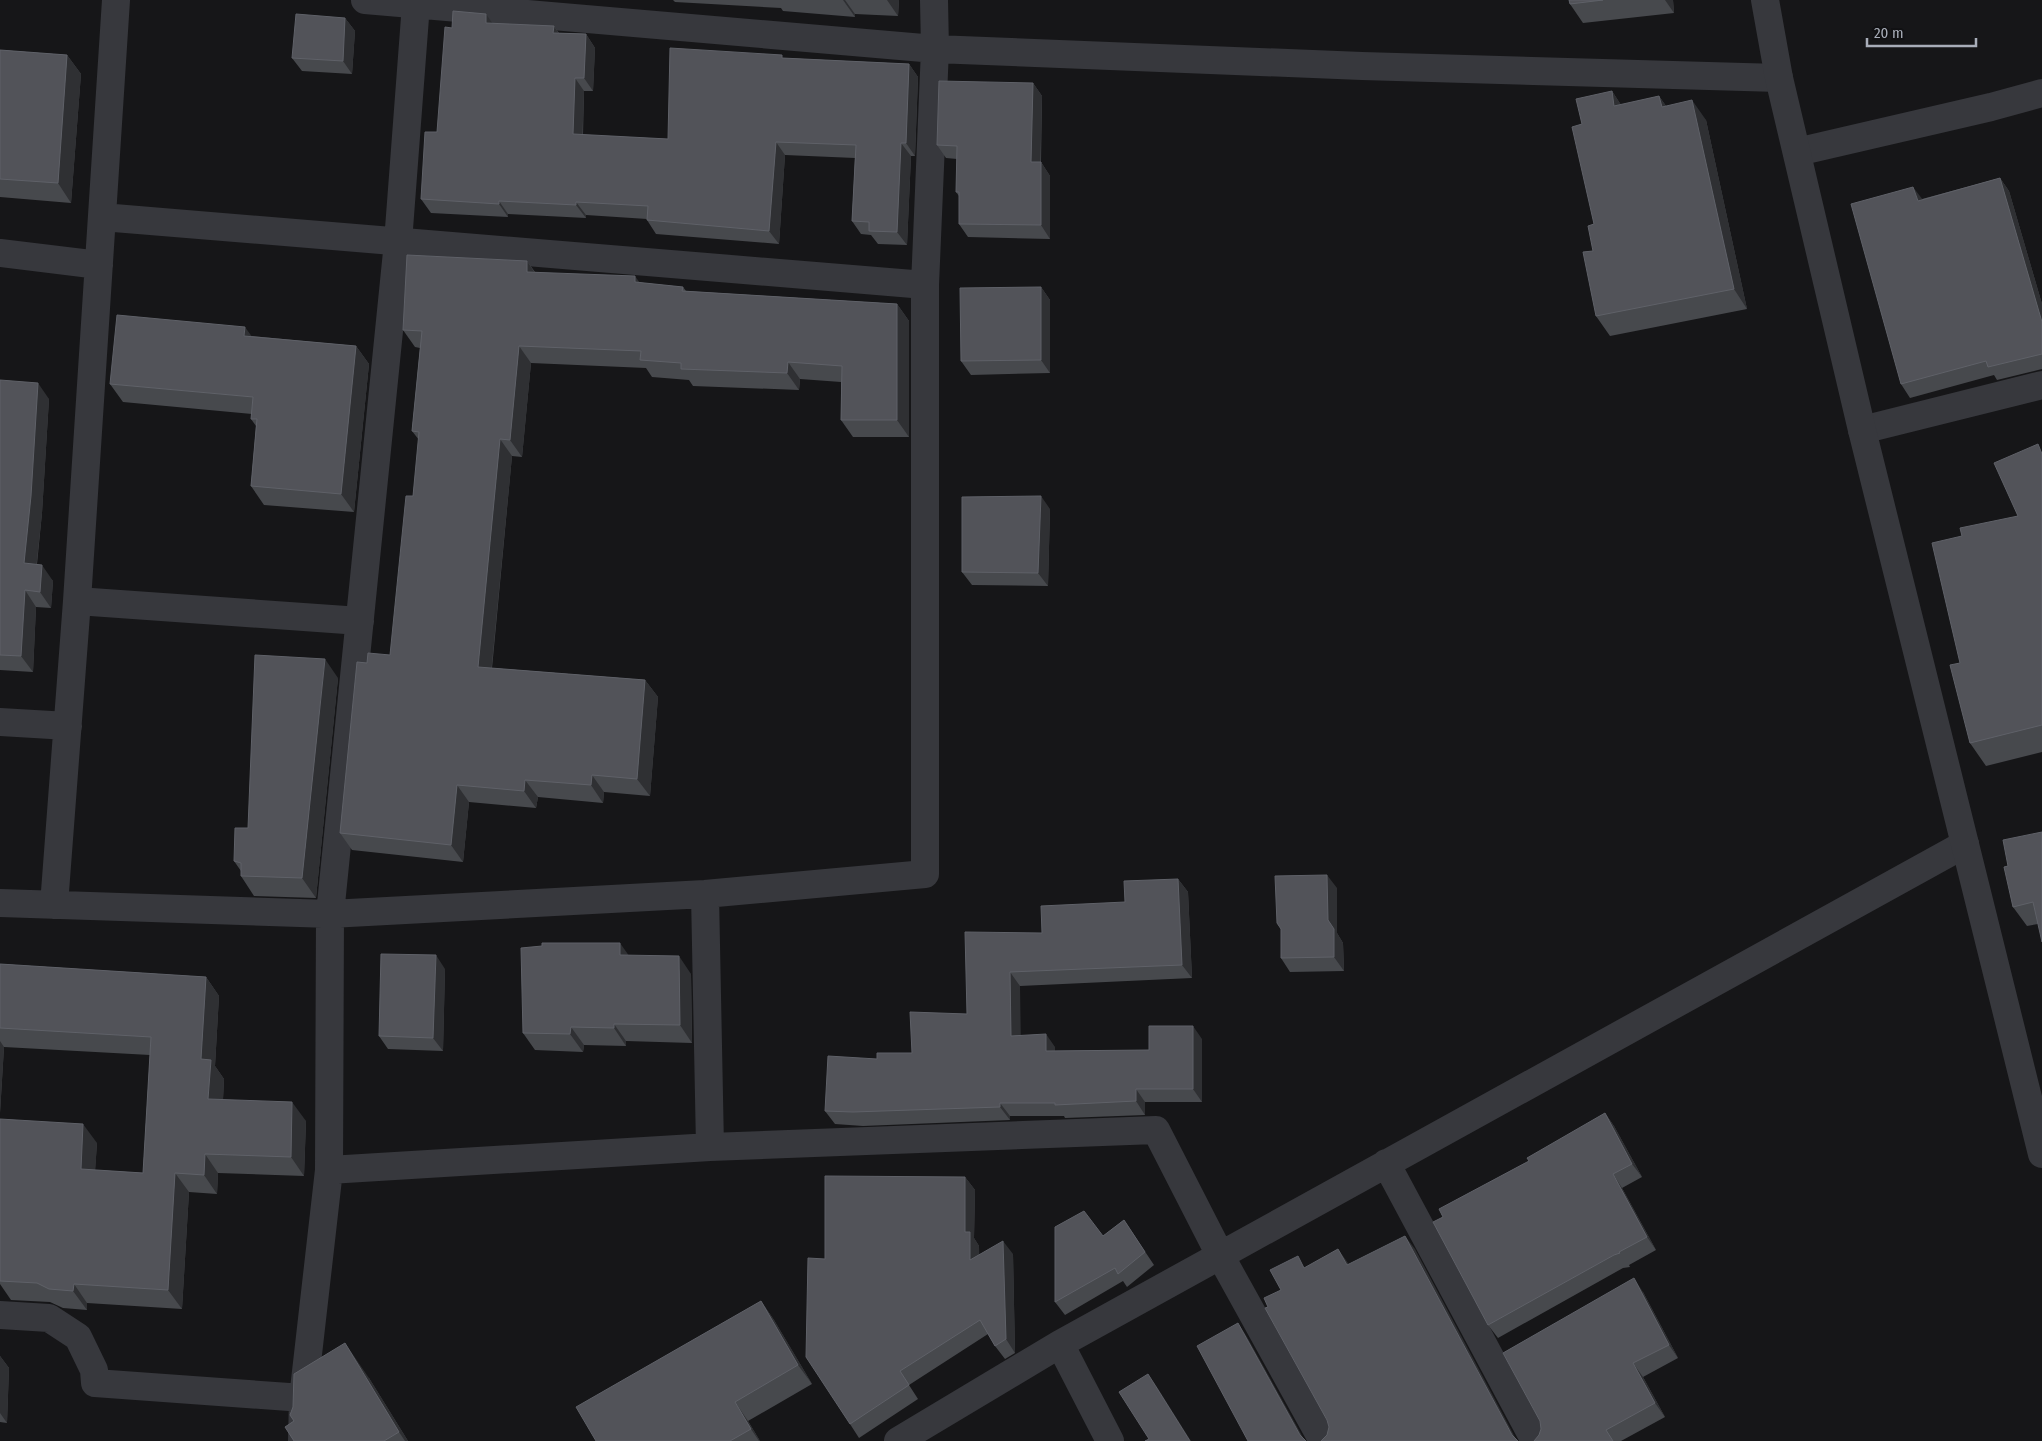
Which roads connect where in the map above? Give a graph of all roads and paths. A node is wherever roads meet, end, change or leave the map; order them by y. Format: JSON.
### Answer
{"nodes":[{"id":1,"x":116,"y":0,"type":"edge"},
{"id":2,"x":365,"y":0,"type":"edge"},
{"id":3,"x":934,"y":0,"type":"edge"},
{"id":4,"x":1764,"y":0,"type":"edge"},
{"id":5,"x":418,"y":2,"type":"edge"},
{"id":6,"x":935,"y":50,"type":"junction"},
{"id":7,"x":1779,"y":78,"type":"junction"},
{"id":8,"x":2042,"y":93,"type":"edge"},
{"id":9,"x":1796,"y":152,"type":"junction"},
{"id":10,"x":102,"y":218,"type":"junction"},
{"id":11,"x":398,"y":242,"type":"junction"},
{"id":12,"x":0,"y":253,"type":"edge"},
{"id":13,"x":99,"y":265,"type":"junction"},
{"id":14,"x":925,"y":285,"type":"junction"},
{"id":15,"x":2042,"y":385,"type":"edge"},
{"id":16,"x":1862,"y":430,"type":"junction"},
{"id":17,"x":77,"y":601,"type":"junction"},
{"id":18,"x":360,"y":621,"type":"junction"},
{"id":19,"x":0,"y":722,"type":"edge"},
{"id":20,"x":68,"y":726,"type":"junction"},
{"id":21,"x":1965,"y":844,"type":"junction"},
{"id":22,"x":705,"y":894,"type":"junction"},
{"id":23,"x":0,"y":904,"type":"edge"},
{"id":24,"x":54,"y":905,"type":"junction"},
{"id":25,"x":330,"y":914,"type":"junction"},
{"id":26,"x":710,"y":1147,"type":"junction"},
{"id":27,"x":2042,"y":1154,"type":"edge"},
{"id":28,"x":1386,"y":1163,"type":"junction"},
{"id":29,"x":329,"y":1170,"type":"junction"},
{"id":30,"x":1220,"y":1255,"type":"junction"},
{"id":31,"x":0,"y":1315,"type":"edge"},
{"id":32,"x":1060,"y":1344,"type":"junction"},
{"id":33,"x":303,"y":1398,"type":"junction"},
{"id":34,"x":302,"y":1441,"type":"edge"},
{"id":35,"x":898,"y":1441,"type":"edge"},
{"id":36,"x":1110,"y":1441,"type":"edge"},
{"id":37,"x":1323,"y":1441,"type":"edge"},
{"id":38,"x":1535,"y":1441,"type":"edge"}],
"edges":[{"from":1,"to":10,"type":"street"},
{"from":2,"to":5,"type":"street"},
{"from":3,"to":6,"type":"street"},
{"from":4,"to":7,"type":"street"},
{"from":5,"to":6,"type":"street"},
{"from":5,"to":11,"type":"street"},
{"from":6,"to":7,"type":"street"},
{"from":6,"to":14,"type":"street"},
{"from":7,"to":9,"type":"street"},
{"from":8,"to":9,"type":"street"},
{"from":9,"to":16,"type":"street"},
{"from":10,"to":11,"type":"street"},
{"from":10,"to":13,"type":"street"},
{"from":11,"to":14,"type":"street"},
{"from":11,"to":18,"type":"street"},
{"from":12,"to":13,"type":"street"},
{"from":13,"to":17,"type":"street"},
{"from":14,"to":22,"type":"street"},
{"from":15,"to":16,"type":"street"},
{"from":16,"to":21,"type":"street"},
{"from":17,"to":18,"type":"street"},
{"from":17,"to":20,"type":"street"},
{"from":18,"to":25,"type":"street"},
{"from":19,"to":20,"type":"street"},
{"from":20,"to":24,"type":"street"},
{"from":21,"to":27,"type":"street"},
{"from":21,"to":28,"type":"street"},
{"from":22,"to":25,"type":"street"},
{"from":22,"to":26,"type":"street"},
{"from":23,"to":24,"type":"street"},
{"from":24,"to":25,"type":"street"},
{"from":25,"to":29,"type":"street"},
{"from":26,"to":29,"type":"street"},
{"from":26,"to":30,"type":"street"},
{"from":28,"to":30,"type":"street"},
{"from":28,"to":38,"type":"street"},
{"from":29,"to":33,"type":"street"},
{"from":30,"to":32,"type":"street"},
{"from":30,"to":37,"type":"street"},
{"from":31,"to":33,"type":"street"},
{"from":32,"to":35,"type":"street"},
{"from":32,"to":36,"type":"street"},
{"from":33,"to":34,"type":"street"}]}
